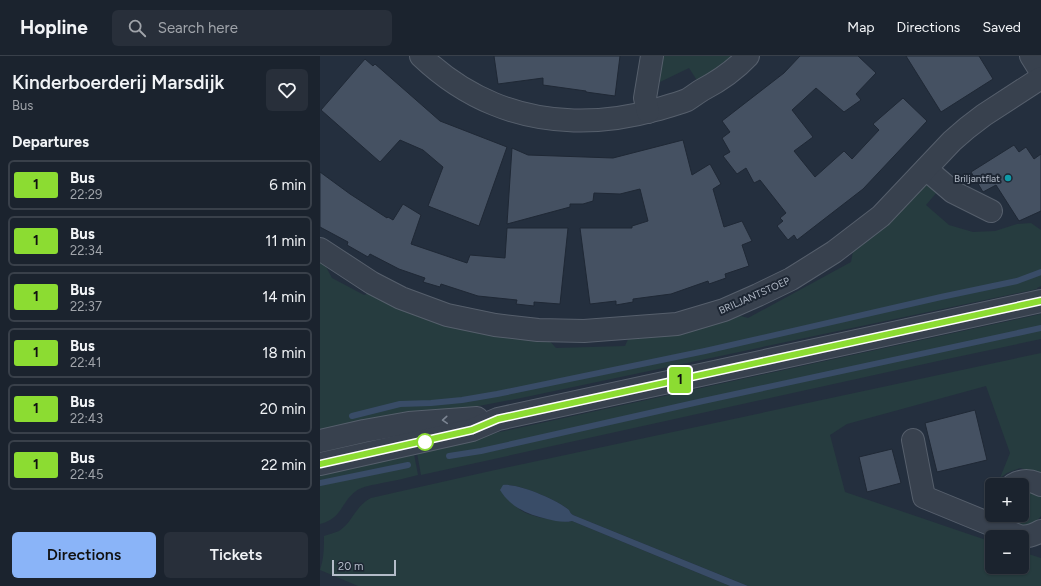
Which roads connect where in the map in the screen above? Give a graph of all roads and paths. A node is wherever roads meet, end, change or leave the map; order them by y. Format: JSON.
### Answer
{"nodes":[{"id":1,"x":421,"y":56,"type":"edge"},
{"id":2,"x":652,"y":56,"type":"edge"},
{"id":3,"x":748,"y":56,"type":"edge"},
{"id":4,"x":1031,"y":56,"type":"edge"},
{"id":5,"x":1041,"y":72,"type":"edge"},
{"id":6,"x":1041,"y":78,"type":"edge"},
{"id":7,"x":648,"y":112,"type":"junction"},
{"id":8,"x":926,"y":169,"type":"junction"},
{"id":9,"x":991,"y":211,"type":"dead end"},
{"id":10,"x":320,"y":249,"type":"edge"},
{"id":11,"x":1041,"y":301,"type":"edge"},
{"id":12,"x":498,"y":419,"type":"junction"},
{"id":13,"x":912,"y":440,"type":"dead end"},
{"id":14,"x":320,"y":441,"type":"edge"},
{"id":15,"x":320,"y":464,"type":"edge"},
{"id":16,"x":1029,"y":481,"type":"edge"},
{"id":17,"x":1041,"y":485,"type":"edge"},
{"id":18,"x":985,"y":517,"type":"edge"},
{"id":19,"x":998,"y":522,"type":"edge"},
{"id":20,"x":1041,"y":531,"type":"edge"}],
"edges":[{"from":1,"to":7,"type":"street"},
{"from":2,"to":7,"type":"street"},
{"from":3,"to":7,"type":"street"},
{"from":4,"to":5,"type":"street"},
{"from":6,"to":8,"type":"street","name":"BRILJANTSTOEP"},
{"from":8,"to":9,"type":"street"},
{"from":8,"to":10,"type":"street","name":"BRILJANTSTOEP"},
{"from":11,"to":12,"type":"street"},
{"from":12,"to":14,"type":"street","one_way":true},
{"from":12,"to":15,"type":"street"},
{"from":13,"to":18,"type":"street"},
{"from":16,"to":17,"type":"street"},
{"from":19,"to":20,"type":"street"}]}
